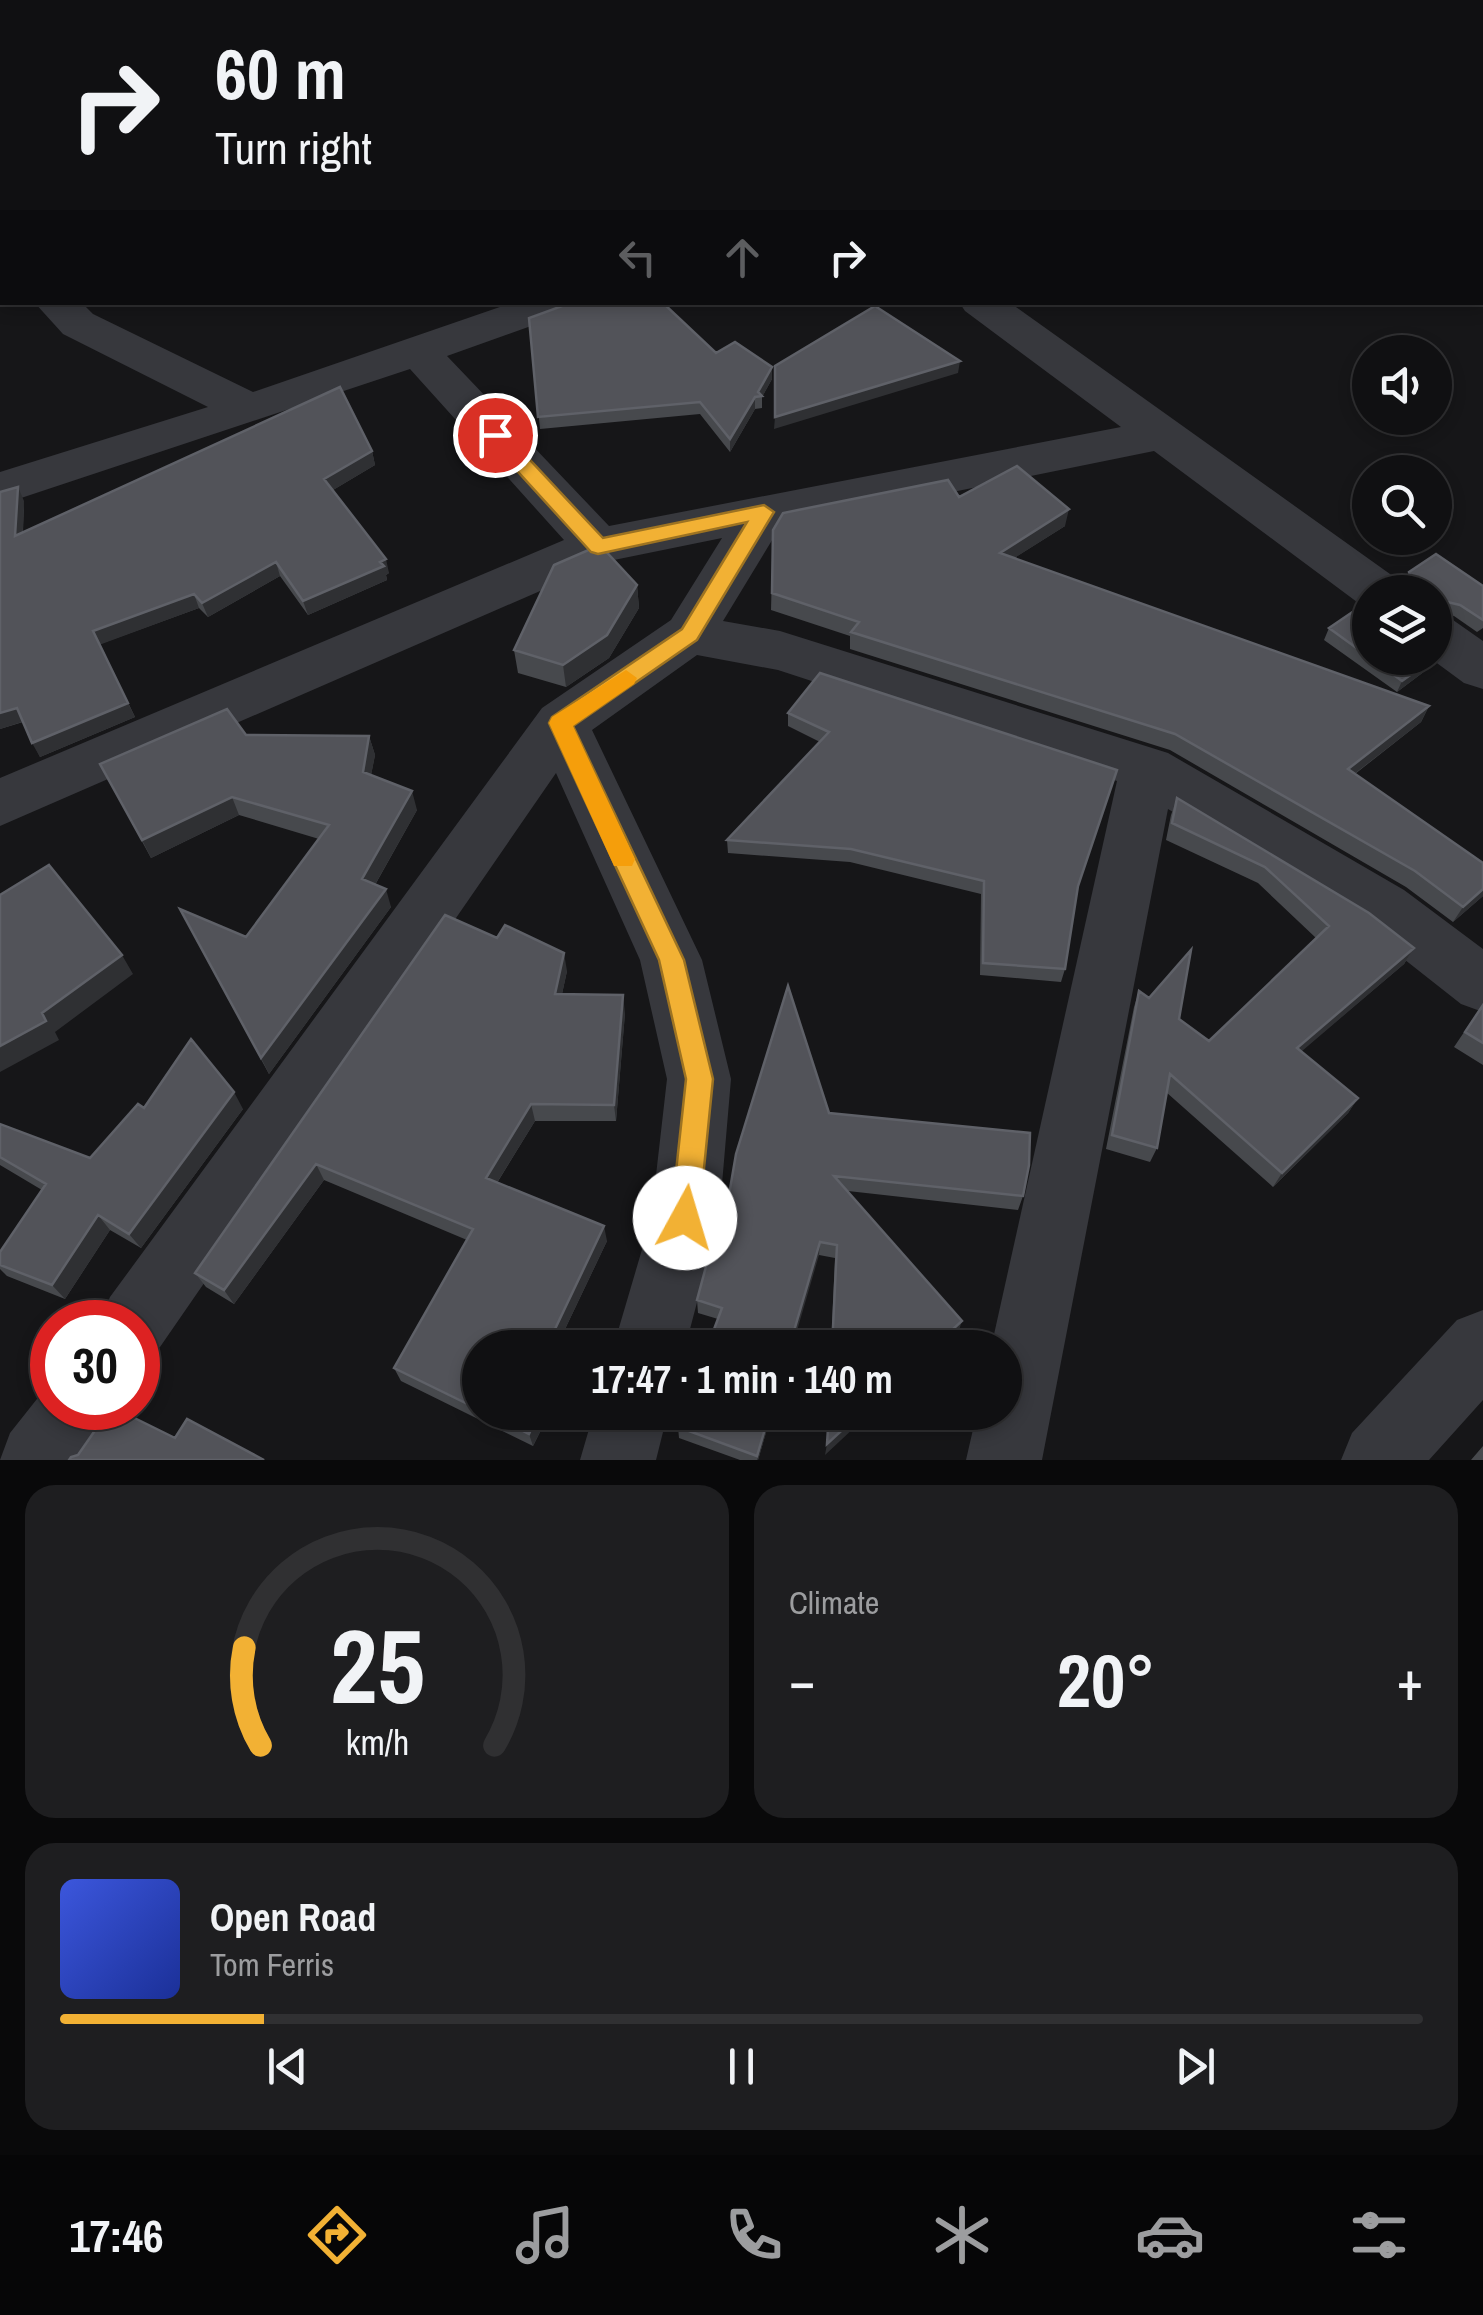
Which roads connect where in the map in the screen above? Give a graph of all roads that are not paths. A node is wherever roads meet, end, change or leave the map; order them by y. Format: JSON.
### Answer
{"nodes":[{"id":1,"x":57,"y":305,"type":"edge"},
{"id":2,"x":549,"y":305,"type":"edge"},
{"id":3,"x":984,"y":305,"type":"edge"},
{"id":4,"x":418,"y":351,"type":"junction"},
{"id":5,"x":250,"y":409,"type":"junction"},
{"id":6,"x":1164,"y":434,"type":"junction"},
{"id":7,"x":0,"y":489,"type":"edge"},
{"id":8,"x":764,"y":512,"type":"junction"},
{"id":9,"x":598,"y":546,"type":"junction"},
{"id":10,"x":1356,"y":575,"type":"edge"},
{"id":11,"x":690,"y":634,"type":"junction"},
{"id":12,"x":1452,"y":647,"type":"edge"},
{"id":13,"x":1483,"y":670,"type":"edge"},
{"id":14,"x":560,"y":723,"type":"junction"},
{"id":15,"x":1148,"y":769,"type":"junction"},
{"id":16,"x":0,"y":803,"type":"edge"},
{"id":17,"x":1483,"y":985,"type":"edge"},
{"id":18,"x":151,"y":1300,"type":"edge"},
{"id":19,"x":654,"y":1330,"type":"edge"},
{"id":20,"x":1483,"y":1346,"type":"edge"},
{"id":21,"x":58,"y":1430,"type":"edge"},
{"id":22,"x":626,"y":1430,"type":"edge"},
{"id":23,"x":37,"y":1460,"type":"edge"},
{"id":24,"x":618,"y":1460,"type":"edge"},
{"id":25,"x":1004,"y":1460,"type":"edge"},
{"id":26,"x":1380,"y":1460,"type":"edge"}],
"edges":[{"from":1,"to":5,"type":"street"},
{"from":2,"to":4,"type":"street"},
{"from":3,"to":6,"type":"street"},
{"from":4,"to":5,"type":"street"},
{"from":4,"to":9,"type":"street"},
{"from":5,"to":7,"type":"street"},
{"from":6,"to":8,"type":"street"},
{"from":6,"to":10,"type":"street"},
{"from":8,"to":9,"type":"street"},
{"from":8,"to":11,"type":"street"},
{"from":9,"to":16,"type":"street"},
{"from":11,"to":14,"type":"street"},
{"from":11,"to":15,"type":"street"},
{"from":12,"to":13,"type":"street"},
{"from":14,"to":18,"type":"street"},
{"from":14,"to":19,"type":"street"},
{"from":15,"to":17,"type":"street"},
{"from":15,"to":25,"type":"street"},
{"from":20,"to":26,"type":"street"},
{"from":21,"to":23,"type":"street"},
{"from":22,"to":24,"type":"street"}]}
